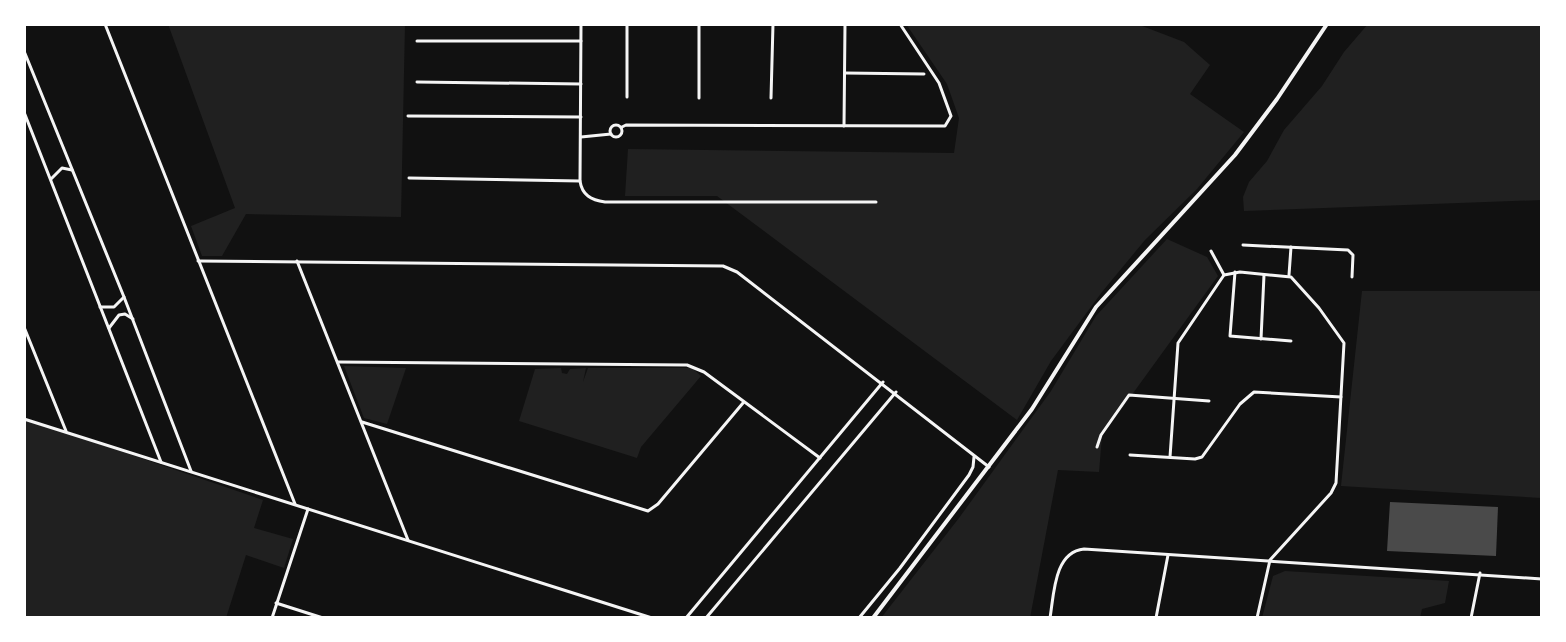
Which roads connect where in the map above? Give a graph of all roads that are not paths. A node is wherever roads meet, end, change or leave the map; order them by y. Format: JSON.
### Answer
{"nodes":[{"id":1,"x":105,"y":24,"type":"edge"},
{"id":2,"x":581,"y":24,"type":"edge"},
{"id":3,"x":627,"y":24,"type":"edge"},
{"id":4,"x":699,"y":24,"type":"edge"},
{"id":5,"x":773,"y":24,"type":"edge"},
{"id":6,"x":845,"y":24,"type":"edge"},
{"id":7,"x":900,"y":24,"type":"edge"},
{"id":8,"x":1327,"y":24,"type":"edge"},
{"id":9,"x":417,"y":41,"type":"dead end"},
{"id":10,"x":581,"y":41,"type":"junction"},
{"id":11,"x":24,"y":51,"type":"edge"},
{"id":12,"x":845,"y":73,"type":"junction"},
{"id":13,"x":924,"y":74,"type":"dead end"},
{"id":14,"x":417,"y":82,"type":"dead end"},
{"id":15,"x":581,"y":84,"type":"junction"},
{"id":16,"x":627,"y":97,"type":"dead end"},
{"id":17,"x":699,"y":98,"type":"dead end"},
{"id":18,"x":771,"y":98,"type":"dead end"},
{"id":19,"x":24,"y":112,"type":"edge"},
{"id":20,"x":408,"y":116,"type":"dead end"},
{"id":21,"x":581,"y":117,"type":"junction"},
{"id":22,"x":844,"y":126,"type":"junction"},
{"id":23,"x":622,"y":127,"type":"junction"},
{"id":24,"x":611,"y":134,"type":"junction"},
{"id":25,"x":581,"y":137,"type":"junction"},
{"id":26,"x":72,"y":170,"type":"junction"},
{"id":27,"x":409,"y":178,"type":"dead end"},
{"id":28,"x":51,"y":179,"type":"junction"},
{"id":29,"x":580,"y":181,"type":"junction"},
{"id":30,"x":876,"y":202,"type":"dead end"},
{"id":31,"x":1243,"y":245,"type":"dead end"},
{"id":32,"x":1291,"y":247,"type":"junction"},
{"id":33,"x":1211,"y":251,"type":"dead end"},
{"id":34,"x":198,"y":261,"type":"junction"},
{"id":35,"x":297,"y":261,"type":"junction"},
{"id":36,"x":1235,"y":272,"type":"junction"},
{"id":37,"x":1264,"y":274,"type":"junction"},
{"id":38,"x":1224,"y":275,"type":"junction"},
{"id":39,"x":1289,"y":276,"type":"junction"},
{"id":40,"x":1352,"y":277,"type":"dead end"},
{"id":41,"x":124,"y":297,"type":"junction"},
{"id":42,"x":100,"y":307,"type":"junction"},
{"id":43,"x":133,"y":319,"type":"junction"},
{"id":44,"x":24,"y":327,"type":"edge"},
{"id":45,"x":109,"y":329,"type":"junction"},
{"id":46,"x":1261,"y":339,"type":"junction"},
{"id":47,"x":1291,"y":341,"type":"dead end"},
{"id":48,"x":338,"y":362,"type":"junction"},
{"id":49,"x":883,"y":382,"type":"junction"},
{"id":50,"x":896,"y":392,"type":"junction"},
{"id":51,"x":1341,"y":397,"type":"junction"},
{"id":52,"x":1173,"y":398,"type":"junction"},
{"id":53,"x":1209,"y":401,"type":"dead end"},
{"id":54,"x":743,"y":403,"type":"junction"},
{"id":55,"x":24,"y":419,"type":"edge"},
{"id":56,"x":362,"y":422,"type":"junction"},
{"id":57,"x":67,"y":432,"type":"junction"},
{"id":58,"x":1097,"y":447,"type":"dead end"},
{"id":59,"x":974,"y":455,"type":"junction"},
{"id":60,"x":1130,"y":455,"type":"dead end"},
{"id":61,"x":1170,"y":457,"type":"junction"},
{"id":62,"x":820,"y":458,"type":"junction"},
{"id":63,"x":161,"y":462,"type":"junction"},
{"id":64,"x":989,"y":467,"type":"junction"},
{"id":65,"x":191,"y":471,"type":"junction"},
{"id":66,"x":295,"y":504,"type":"junction"},
{"id":67,"x":308,"y":509,"type":"junction"},
{"id":68,"x":408,"y":540,"type":"junction"},
{"id":69,"x":1168,"y":554,"type":"junction"},
{"id":70,"x":1270,"y":560,"type":"junction"},
{"id":71,"x":1480,"y":573,"type":"junction"},
{"id":72,"x":1542,"y":579,"type":"edge"},
{"id":73,"x":276,"y":603,"type":"junction"},
{"id":74,"x":272,"y":618,"type":"edge"},
{"id":75,"x":323,"y":618,"type":"edge"},
{"id":76,"x":652,"y":618,"type":"edge"},
{"id":77,"x":686,"y":618,"type":"edge"},
{"id":78,"x":706,"y":618,"type":"edge"},
{"id":79,"x":859,"y":618,"type":"edge"},
{"id":80,"x":873,"y":618,"type":"edge"},
{"id":81,"x":1050,"y":618,"type":"edge"},
{"id":82,"x":1156,"y":618,"type":"edge"},
{"id":83,"x":1257,"y":618,"type":"edge"},
{"id":84,"x":1471,"y":618,"type":"edge"}],
"edges":[{"from":1,"to":34,"type":"street"},
{"from":2,"to":10,"type":"street"},
{"from":3,"to":16,"type":"street"},
{"from":4,"to":17,"type":"street"},
{"from":5,"to":18,"type":"street"},
{"from":6,"to":12,"type":"street"},
{"from":7,"to":22,"type":"street"},
{"from":8,"to":64,"type":"main road"},
{"from":9,"to":10,"type":"street"},
{"from":10,"to":15,"type":"street"},
{"from":11,"to":26,"type":"street"},
{"from":12,"to":13,"type":"street"},
{"from":12,"to":22,"type":"street"},
{"from":14,"to":15,"type":"street"},
{"from":15,"to":21,"type":"street"},
{"from":19,"to":28,"type":"street"},
{"from":20,"to":21,"type":"street"},
{"from":21,"to":25,"type":"street"},
{"from":22,"to":23,"type":"street"},
{"from":23,"to":24,"type":"street"},
{"from":23,"to":24,"type":"street"},
{"from":24,"to":25,"type":"street"},
{"from":25,"to":29,"type":"street"},
{"from":26,"to":28,"type":"street"},
{"from":26,"to":41,"type":"street"},
{"from":27,"to":29,"type":"street"},
{"from":28,"to":42,"type":"street"},
{"from":29,"to":30,"type":"street"},
{"from":31,"to":32,"type":"street"},
{"from":32,"to":39,"type":"street"},
{"from":32,"to":40,"type":"street"},
{"from":33,"to":38,"type":"street"},
{"from":34,"to":35,"type":"street"},
{"from":34,"to":66,"type":"street"},
{"from":35,"to":48,"type":"street"},
{"from":35,"to":49,"type":"street"},
{"from":36,"to":37,"type":"street"},
{"from":36,"to":38,"type":"street"},
{"from":36,"to":46,"type":"street"},
{"from":37,"to":39,"type":"street"},
{"from":37,"to":46,"type":"street"},
{"from":38,"to":52,"type":"street"},
{"from":39,"to":51,"type":"street"},
{"from":41,"to":42,"type":"street"},
{"from":41,"to":43,"type":"street"},
{"from":42,"to":45,"type":"street"},
{"from":43,"to":45,"type":"street"},
{"from":43,"to":65,"type":"street"},
{"from":44,"to":57,"type":"street"},
{"from":45,"to":63,"type":"street"},
{"from":46,"to":47,"type":"street"},
{"from":48,"to":54,"type":"street"},
{"from":48,"to":56,"type":"street"},
{"from":49,"to":50,"type":"street"},
{"from":49,"to":62,"type":"street"},
{"from":50,"to":59,"type":"street"},
{"from":50,"to":78,"type":"street"},
{"from":51,"to":61,"type":"street"},
{"from":51,"to":70,"type":"street"},
{"from":52,"to":53,"type":"street"},
{"from":52,"to":58,"type":"street"},
{"from":52,"to":61,"type":"street"},
{"from":54,"to":56,"type":"street"},
{"from":54,"to":62,"type":"street"},
{"from":55,"to":57,"type":"street"},
{"from":56,"to":68,"type":"street"},
{"from":57,"to":63,"type":"street"},
{"from":59,"to":64,"type":"street"},
{"from":59,"to":79,"type":"street"},
{"from":60,"to":61,"type":"street"},
{"from":62,"to":77,"type":"street"},
{"from":63,"to":65,"type":"street"},
{"from":64,"to":80,"type":"main road"},
{"from":65,"to":66,"type":"street"},
{"from":66,"to":67,"type":"street"},
{"from":67,"to":68,"type":"street"},
{"from":67,"to":73,"type":"street"},
{"from":68,"to":76,"type":"street"},
{"from":69,"to":70,"type":"street"},
{"from":69,"to":81,"type":"street"},
{"from":69,"to":82,"type":"street"},
{"from":70,"to":71,"type":"street"},
{"from":70,"to":83,"type":"street"},
{"from":71,"to":72,"type":"street"},
{"from":71,"to":84,"type":"street"},
{"from":73,"to":74,"type":"street"},
{"from":73,"to":75,"type":"street"}]}
